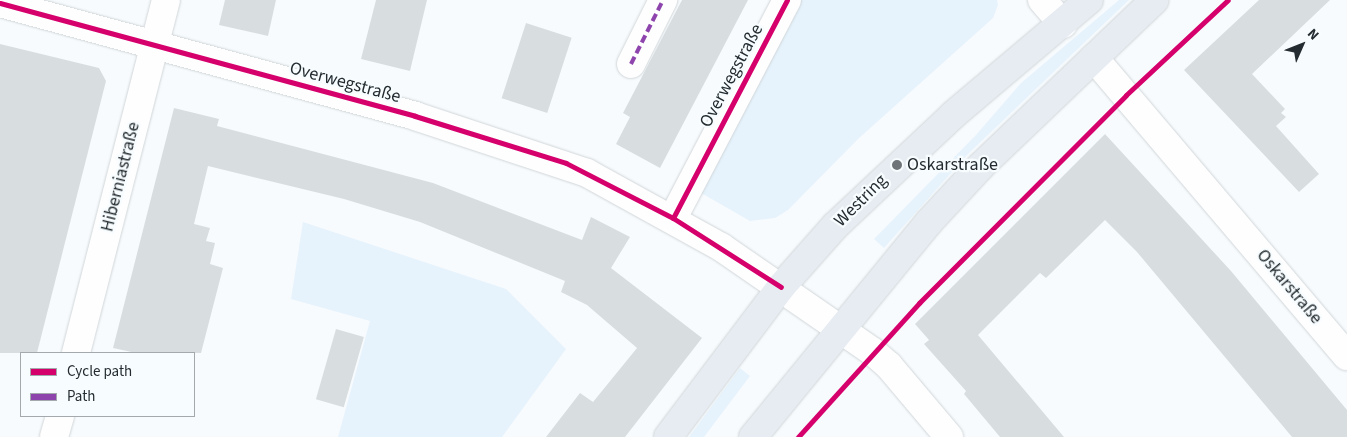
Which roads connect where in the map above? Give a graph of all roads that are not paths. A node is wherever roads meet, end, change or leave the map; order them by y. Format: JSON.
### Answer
{"nodes":[{"id":1,"x":166,"y":0,"type":"edge"},
{"id":2,"x":664,"y":0,"type":"edge"},
{"id":3,"x":787,"y":0,"type":"edge"},
{"id":4,"x":1042,"y":0,"type":"edge"},
{"id":5,"x":1089,"y":0,"type":"edge"},
{"id":6,"x":1155,"y":0,"type":"edge"},
{"id":7,"x":0,"y":3,"type":"edge"},
{"id":8,"x":1063,"y":24,"type":"junction"},
{"id":9,"x":154,"y":45,"type":"junction"},
{"id":10,"x":1094,"y":58,"type":"junction"},
{"id":11,"x":631,"y":64,"type":"dead end"},
{"id":12,"x":673,"y":218,"type":"junction"},
{"id":13,"x":781,"y":287,"type":"junction"},
{"id":14,"x":840,"y":329,"type":"junction"},
{"id":15,"x":76,"y":352,"type":"edge"},
{"id":16,"x":1347,"y":356,"type":"edge"},
{"id":17,"x":60,"y":417,"type":"edge"},
{"id":18,"x":54,"y":437,"type":"edge"},
{"id":19,"x":668,"y":437,"type":"edge"},
{"id":20,"x":753,"y":437,"type":"edge"},
{"id":21,"x":949,"y":437,"type":"edge"}],
"edges":[{"from":1,"to":9,"type":"street","name":"Hiberniastraße"},
{"from":2,"to":11,"type":"street"},
{"from":3,"to":12,"type":"street","name":"Overwegstraße"},
{"from":4,"to":8,"type":"street"},
{"from":5,"to":8,"type":"main road","name":"Westring"},
{"from":6,"to":10,"type":"main road"},
{"from":7,"to":9,"type":"street","name":"Overwegstraße"},
{"from":8,"to":13,"type":"main road","name":"Westring"},
{"from":9,"to":12,"type":"street","name":"Overwegstraße"},
{"from":9,"to":15,"type":"street","name":"Hiberniastraße"},
{"from":10,"to":14,"type":"main road"},
{"from":10,"to":16,"type":"street","name":"Oskarstraße"},
{"from":12,"to":13,"type":"street","name":"Overwegstraße"},
{"from":13,"to":14,"type":"street","name":"Overwegstraße"},
{"from":13,"to":19,"type":"main road","name":"Westring"},
{"from":14,"to":20,"type":"main road"},
{"from":14,"to":21,"type":"street","name":"Overwegstraße"},
{"from":17,"to":18,"type":"street"}]}
